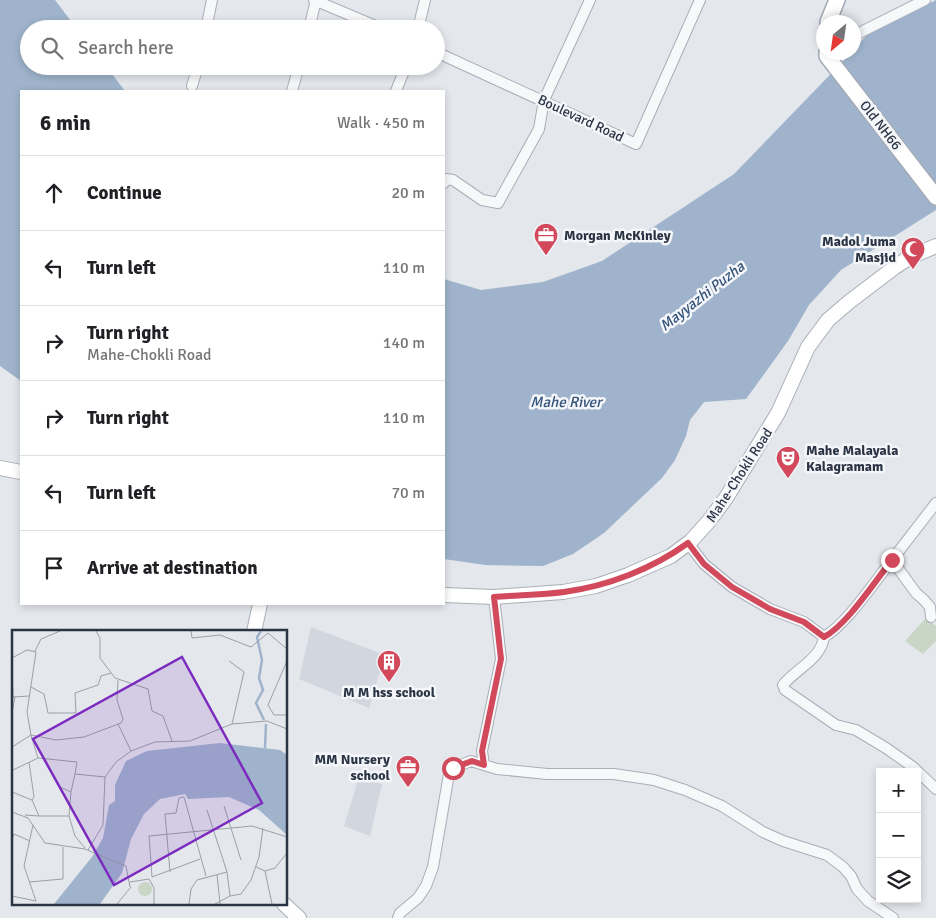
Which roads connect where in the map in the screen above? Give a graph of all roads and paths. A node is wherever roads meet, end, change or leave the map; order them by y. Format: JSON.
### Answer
{"nodes":[{"id":1,"x":212,"y":0,"type":"edge"},
{"id":2,"x":315,"y":0,"type":"edge"},
{"id":3,"x":425,"y":0,"type":"edge"},
{"id":4,"x":590,"y":0,"type":"edge"},
{"id":5,"x":700,"y":0,"type":"edge"},
{"id":6,"x":837,"y":0,"type":"edge"},
{"id":7,"x":925,"y":0,"type":"edge"},
{"id":8,"x":831,"y":15,"type":"edge"},
{"id":9,"x":208,"y":20,"type":"edge"},
{"id":10,"x":311,"y":20,"type":"edge"},
{"id":11,"x":362,"y":20,"type":"edge"},
{"id":12,"x":420,"y":20,"type":"edge"},
{"id":13,"x":861,"y":32,"type":"edge"},
{"id":14,"x":445,"y":56,"type":"edge"},
{"id":15,"x":832,"y":60,"type":"edge"},
{"id":16,"x":195,"y":75,"type":"edge"},
{"id":17,"x":296,"y":75,"type":"edge"},
{"id":18,"x":402,"y":75,"type":"edge"},
{"id":19,"x":192,"y":86,"type":"dead end"},
{"id":20,"x":292,"y":90,"type":"edge"},
{"id":21,"x":396,"y":90,"type":"edge"},
{"id":22,"x":544,"y":100,"type":"junction"},
{"id":23,"x":445,"y":181,"type":"edge"},
{"id":24,"x":936,"y":197,"type":"edge"},
{"id":25,"x":936,"y":246,"type":"edge"},
{"id":26,"x":0,"y":468,"type":"edge"},
{"id":27,"x":20,"y":472,"type":"edge"},
{"id":28,"x":936,"y":503,"type":"edge"},
{"id":29,"x":688,"y":543,"type":"junction"},
{"id":30,"x":892,"y":560,"type":"junction"},
{"id":31,"x":445,"y":595,"type":"edge"},
{"id":32,"x":494,"y":597,"type":"junction"},
{"id":33,"x":260,"y":605,"type":"edge"},
{"id":34,"x":931,"y":616,"type":"dead end"},
{"id":35,"x":254,"y":630,"type":"edge"},
{"id":36,"x":824,"y":637,"type":"junction"},
{"id":37,"x":484,"y":765,"type":"junction"},
{"id":38,"x":936,"y":788,"type":"edge"},
{"id":39,"x":286,"y":906,"type":"edge"},
{"id":40,"x":299,"y":918,"type":"edge"},
{"id":41,"x":398,"y":918,"type":"edge"},
{"id":42,"x":893,"y":918,"type":"edge"}],
"edges":[{"from":1,"to":9,"type":"street"},
{"from":2,"to":10,"type":"street"},
{"from":2,"to":11,"type":"street"},
{"from":3,"to":12,"type":"street"},
{"from":4,"to":22,"type":"street"},
{"from":5,"to":22,"type":"street","name":"Boulevard Road"},
{"from":6,"to":8,"type":"main road"},
{"from":7,"to":13,"type":"street"},
{"from":14,"to":22,"type":"street","name":"Boulevard Road"},
{"from":15,"to":24,"type":"main road","name":"Old NH66"},
{"from":16,"to":19,"type":"street"},
{"from":17,"to":20,"type":"street"},
{"from":18,"to":21,"type":"street"},
{"from":22,"to":23,"type":"street"},
{"from":25,"to":29,"type":"street","name":"Mahe-Chokli Road"},
{"from":26,"to":27,"type":"street"},
{"from":28,"to":30,"type":"street"},
{"from":29,"to":32,"type":"street","name":"Mahe-Chokli Road"},
{"from":29,"to":36,"type":"street"},
{"from":30,"to":34,"type":"street"},
{"from":30,"to":36,"type":"street"},
{"from":31,"to":32,"type":"street","name":"Mahe-Chokli Road"},
{"from":32,"to":37,"type":"street"},
{"from":33,"to":35,"type":"street"},
{"from":36,"to":38,"type":"street"},
{"from":37,"to":41,"type":"street"},
{"from":37,"to":42,"type":"street"},
{"from":39,"to":40,"type":"street"}]}
